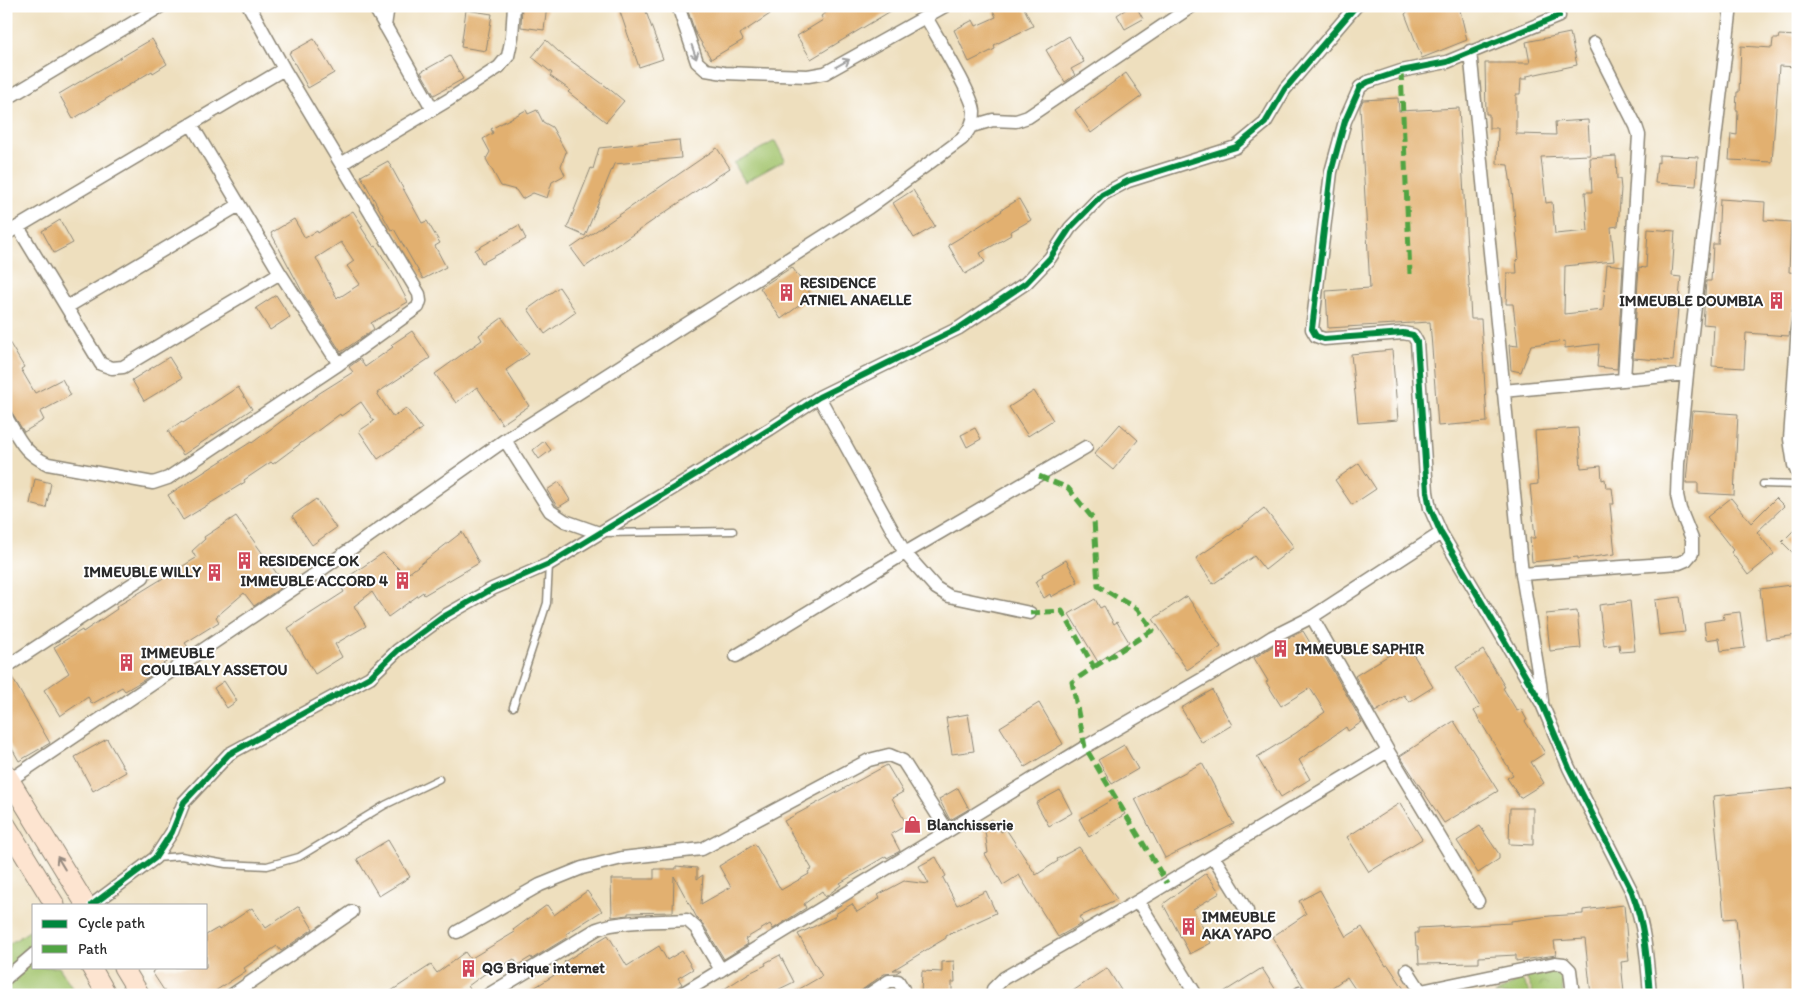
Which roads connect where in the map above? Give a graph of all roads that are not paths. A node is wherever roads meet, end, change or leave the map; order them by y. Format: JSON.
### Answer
{"nodes":[{"id":1,"x":160,"y":6,"type":"edge"},
{"id":2,"x":249,"y":6,"type":"edge"},
{"id":3,"x":374,"y":6,"type":"edge"},
{"id":4,"x":388,"y":6,"type":"edge"},
{"id":5,"x":514,"y":6,"type":"edge"},
{"id":6,"x":678,"y":6,"type":"edge"},
{"id":7,"x":945,"y":6,"type":"edge"},
{"id":8,"x":1192,"y":6,"type":"edge"},
{"id":9,"x":1356,"y":6,"type":"edge"},
{"id":10,"x":1731,"y":6,"type":"edge"},
{"id":11,"x":1559,"y":16,"type":"dead end"},
{"id":12,"x":926,"y":17,"type":"junction"},
{"id":13,"x":385,"y":26,"type":"junction"},
{"id":14,"x":1594,"y":44,"type":"dead end"},
{"id":15,"x":1470,"y":52,"type":"junction"},
{"id":16,"x":284,"y":69,"type":"junction"},
{"id":17,"x":6,"y":99,"type":"edge"},
{"id":18,"x":432,"y":108,"type":"junction"},
{"id":19,"x":191,"y":124,"type":"junction"},
{"id":20,"x":972,"y":126,"type":"junction"},
{"id":21,"x":340,"y":164,"type":"junction"},
{"id":22,"x":239,"y":205,"type":"junction"},
{"id":23,"x":12,"y":230,"type":"edge"},
{"id":24,"x":280,"y":273,"type":"junction"},
{"id":25,"x":67,"y":307,"type":"junction"},
{"id":26,"x":1798,"y":326,"type":"edge"},
{"id":27,"x":339,"y":364,"type":"junction"},
{"id":28,"x":1796,"y":368,"type":"edge"},
{"id":29,"x":1687,"y":374,"type":"junction"},
{"id":30,"x":1624,"y":380,"type":"junction"},
{"id":31,"x":1503,"y":391,"type":"junction"},
{"id":32,"x":818,"y":397,"type":"junction"},
{"id":33,"x":6,"y":417,"type":"edge"},
{"id":34,"x":505,"y":440,"type":"junction"},
{"id":35,"x":1086,"y":447,"type":"dead end"},
{"id":36,"x":1798,"y":474,"type":"edge"},
{"id":37,"x":1763,"y":484,"type":"dead end"},
{"id":38,"x":1798,"y":485,"type":"edge"},
{"id":39,"x":733,"y":532,"type":"dead end"},
{"id":40,"x":1441,"y":533,"type":"junction"},
{"id":41,"x":599,"y":534,"type":"junction"},
{"id":42,"x":905,"y":553,"type":"junction"},
{"id":43,"x":549,"y":564,"type":"junction"},
{"id":44,"x":1522,"y":574,"type":"junction"},
{"id":45,"x":142,"y":578,"type":"dead end"},
{"id":46,"x":1030,"y":614,"type":"dead end"},
{"id":47,"x":1312,"y":617,"type":"junction"},
{"id":48,"x":736,"y":656,"type":"dead end"},
{"id":49,"x":6,"y":667,"type":"edge"},
{"id":50,"x":1542,"y":704,"type":"junction"},
{"id":51,"x":513,"y":707,"type":"dead end"},
{"id":52,"x":1388,"y":751,"type":"junction"},
{"id":53,"x":8,"y":777,"type":"edge"},
{"id":54,"x":439,"y":780,"type":"dead end"},
{"id":55,"x":6,"y":825,"type":"edge"},
{"id":56,"x":947,"y":830,"type":"junction"},
{"id":57,"x":1213,"y":856,"type":"junction"},
{"id":58,"x":155,"y":858,"type":"junction"},
{"id":59,"x":1138,"y":901,"type":"junction"},
{"id":60,"x":1478,"y":901,"type":"dead end"},
{"id":61,"x":54,"y":904,"type":"edge"},
{"id":62,"x":85,"y":904,"type":"edge"},
{"id":63,"x":93,"y":904,"type":"edge"},
{"id":64,"x":1247,"y":911,"type":"dead end"},
{"id":65,"x":352,"y":912,"type":"dead end"},
{"id":66,"x":457,"y":932,"type":"dead end"},
{"id":67,"x":32,"y":956,"type":"edge"},
{"id":68,"x":92,"y":968,"type":"edge"},
{"id":69,"x":124,"y":968,"type":"edge"},
{"id":70,"x":721,"y":970,"type":"junction"},
{"id":71,"x":1407,"y":970,"type":"dead end"},
{"id":72,"x":6,"y":978,"type":"edge"},
{"id":73,"x":1422,"y":993,"type":"edge"},
{"id":74,"x":107,"y":995,"type":"edge"},
{"id":75,"x":140,"y":995,"type":"edge"},
{"id":76,"x":232,"y":995,"type":"edge"},
{"id":77,"x":488,"y":995,"type":"edge"},
{"id":78,"x":680,"y":995,"type":"edge"},
{"id":79,"x":868,"y":995,"type":"edge"},
{"id":80,"x":903,"y":995,"type":"edge"},
{"id":81,"x":994,"y":995,"type":"edge"},
{"id":82,"x":1196,"y":995,"type":"edge"},
{"id":83,"x":1573,"y":995,"type":"edge"},
{"id":84,"x":1650,"y":995,"type":"edge"}],
"edges":[{"from":1,"to":17,"type":"street"},
{"from":2,"to":16,"type":"street"},
{"from":3,"to":13,"type":"street"},
{"from":4,"to":13,"type":"street"},
{"from":5,"to":18,"type":"street"},
{"from":6,"to":12,"type":"street","one_way":true},
{"from":7,"to":12,"type":"street"},
{"from":8,"to":20,"type":"street"},
{"from":9,"to":32,"type":"street"},
{"from":10,"to":29,"type":"street"},
{"from":11,"to":15,"type":"street"},
{"from":12,"to":20,"type":"street"},
{"from":13,"to":18,"type":"street"},
{"from":14,"to":30,"type":"street"},
{"from":15,"to":31,"type":"street"},
{"from":15,"to":40,"type":"street"},
{"from":16,"to":19,"type":"street"},
{"from":16,"to":21,"type":"street"},
{"from":18,"to":21,"type":"street"},
{"from":19,"to":22,"type":"street"},
{"from":19,"to":23,"type":"street"},
{"from":20,"to":34,"type":"street"},
{"from":21,"to":27,"type":"street"},
{"from":22,"to":24,"type":"street"},
{"from":22,"to":25,"type":"street"},
{"from":23,"to":25,"type":"street"},
{"from":24,"to":25,"type":"street"},
{"from":24,"to":27,"type":"street"},
{"from":26,"to":28,"type":"street"},
{"from":27,"to":33,"type":"street"},
{"from":28,"to":36,"type":"street"},
{"from":29,"to":30,"type":"street"},
{"from":29,"to":44,"type":"street"},
{"from":30,"to":31,"type":"street"},
{"from":31,"to":44,"type":"street"},
{"from":32,"to":41,"type":"street"},
{"from":32,"to":42,"type":"street"},
{"from":34,"to":41,"type":"street"},
{"from":34,"to":53,"type":"street"},
{"from":35,"to":42,"type":"street"},
{"from":37,"to":38,"type":"lane"},
{"from":39,"to":41,"type":"lane"},
{"from":40,"to":47,"type":"street"},
{"from":40,"to":50,"type":"street"},
{"from":41,"to":43,"type":"street"},
{"from":42,"to":46,"type":"street"},
{"from":42,"to":48,"type":"street"},
{"from":43,"to":51,"type":"lane"},
{"from":43,"to":58,"type":"street"},
{"from":44,"to":50,"type":"street"},
{"from":45,"to":49,"type":"street"},
{"from":47,"to":52,"type":"street"},
{"from":47,"to":56,"type":"street"},
{"from":50,"to":84,"type":"street"},
{"from":52,"to":57,"type":"street"},
{"from":52,"to":60,"type":"street"},
{"from":62,"to":53,"type":"main road","one_way":true},
{"from":54,"to":58,"type":"lane"},
{"from":55,"to":61,"type":"main road"},
{"from":56,"to":66,"type":"street"},
{"from":56,"to":70,"type":"street"},
{"from":57,"to":59,"type":"street"},
{"from":57,"to":64,"type":"street"},
{"from":58,"to":63,"type":"street"},
{"from":59,"to":81,"type":"street"},
{"from":59,"to":82,"type":"street"},
{"from":65,"to":76,"type":"street"},
{"from":67,"to":72,"type":"street"},
{"from":68,"to":74,"type":"main road"},
{"from":69,"to":75,"type":"main road"},
{"from":70,"to":77,"type":"street"},
{"from":70,"to":78,"type":"street"},
{"from":71,"to":73,"type":"street"},
{"from":73,"to":83,"type":"street"},
{"from":79,"to":80,"type":"street"}]}
